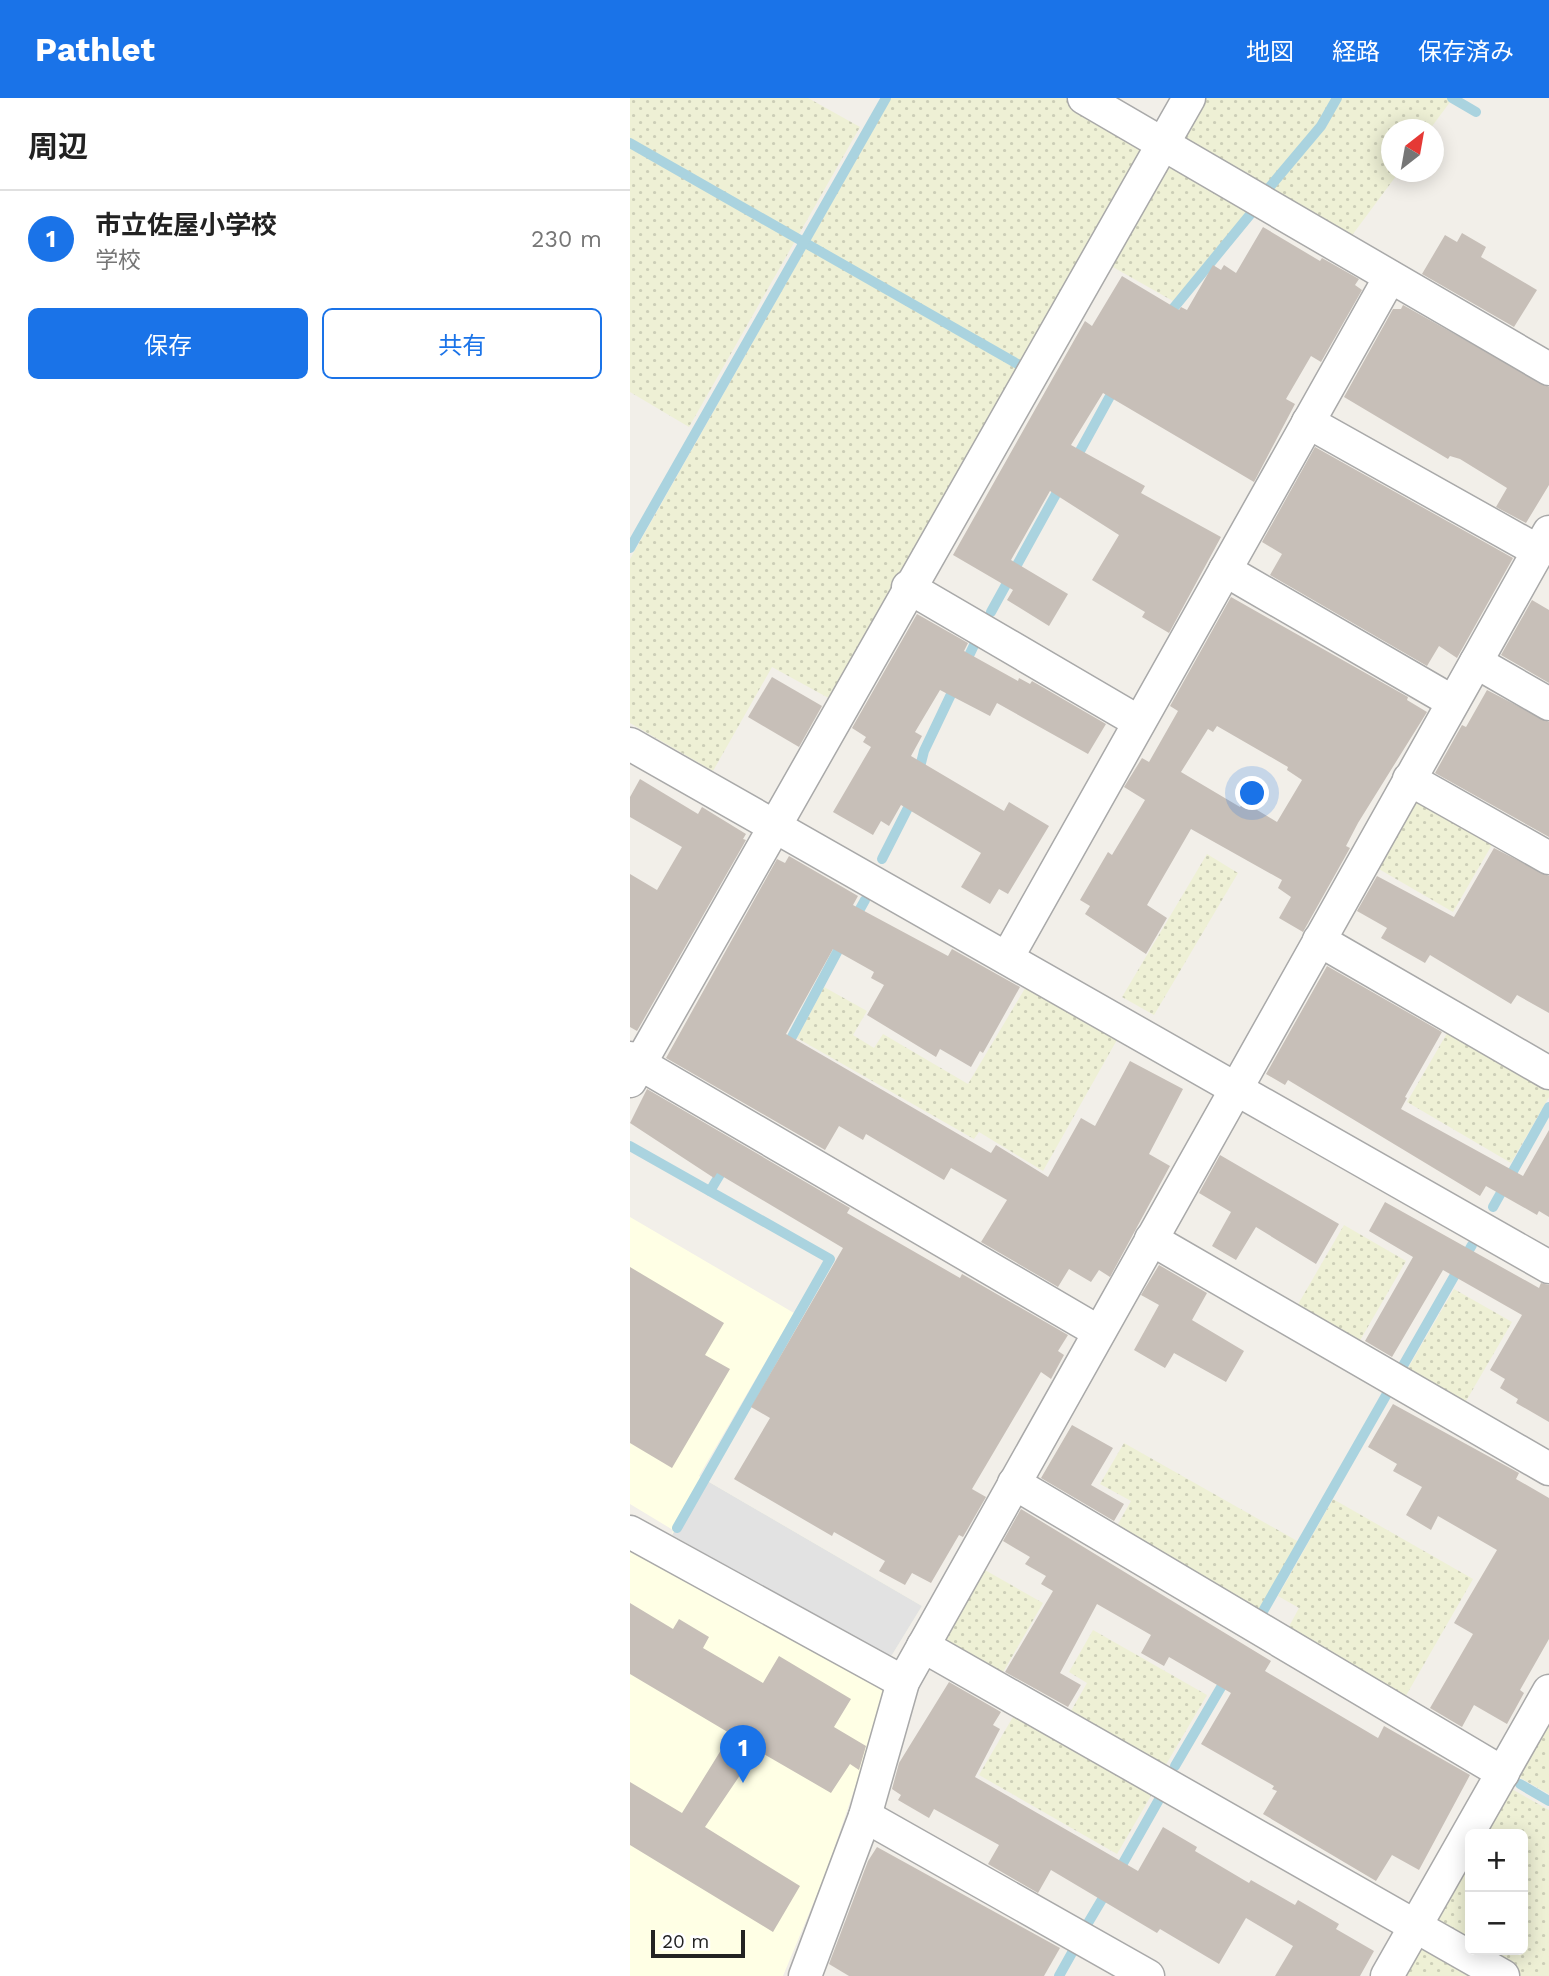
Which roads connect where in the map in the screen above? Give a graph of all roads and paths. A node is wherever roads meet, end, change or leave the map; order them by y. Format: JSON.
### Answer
{"nodes":[{"id":1,"x":1084,"y":98,"type":"edge"},
{"id":2,"x":1189,"y":98,"type":"edge"},
{"id":3,"x":1163,"y":143,"type":"junction"},
{"id":4,"x":1390,"y":277,"type":"junction"},
{"id":5,"x":1549,"y":369,"type":"edge"},
{"id":6,"x":1308,"y":422,"type":"junction"},
{"id":7,"x":1544,"y":541,"type":"edge"},
{"id":8,"x":1225,"y":570,"type":"junction"},
{"id":9,"x":908,"y":587,"type":"junction"},
{"id":10,"x":1476,"y":662,"type":"junction"},
{"id":11,"x":1453,"y":702,"type":"junction"},
{"id":12,"x":1549,"y":704,"type":"edge"},
{"id":13,"x":1139,"y":722,"type":"junction"},
{"id":14,"x":630,"y":744,"type":"edge"},
{"id":15,"x":1409,"y":779,"type":"junction"},
{"id":16,"x":773,"y":825,"type":"junction"},
{"id":17,"x":1549,"y":858,"type":"edge"},
{"id":18,"x":1319,"y":940,"type":"junction"},
{"id":19,"x":1007,"y":958,"type":"junction"},
{"id":20,"x":633,"y":1068,"type":"edge"},
{"id":21,"x":1549,"y":1073,"type":"edge"},
{"id":22,"x":1236,"y":1088,"type":"junction"},
{"id":23,"x":1151,"y":1239,"type":"junction"},
{"id":24,"x":1549,"y":1268,"type":"edge"},
{"id":25,"x":1099,"y":1332,"type":"junction"},
{"id":26,"x":1549,"y":1469,"type":"edge"},
{"id":27,"x":1014,"y":1483,"type":"junction"},
{"id":28,"x":630,"y":1532,"type":"edge"},
{"id":29,"x":923,"y":1646,"type":"junction"},
{"id":30,"x":903,"y":1682,"type":"junction"},
{"id":31,"x":1549,"y":1691,"type":"edge"},
{"id":32,"x":1503,"y":1773,"type":"junction"},
{"id":33,"x":865,"y":1816,"type":"junction"},
{"id":34,"x":1415,"y":1927,"type":"junction"},
{"id":35,"x":806,"y":1976,"type":"edge"},
{"id":36,"x":1148,"y":1976,"type":"edge"},
{"id":37,"x":1387,"y":1976,"type":"edge"},
{"id":38,"x":1503,"y":1976,"type":"edge"}],
"edges":[{"from":1,"to":3,"type":"street"},
{"from":2,"to":3,"type":"street"},
{"from":3,"to":4,"type":"street"},
{"from":3,"to":9,"type":"street"},
{"from":4,"to":5,"type":"street"},
{"from":4,"to":6,"type":"street"},
{"from":6,"to":7,"type":"street"},
{"from":6,"to":8,"type":"street"},
{"from":7,"to":10,"type":"street"},
{"from":8,"to":11,"type":"street"},
{"from":8,"to":13,"type":"street"},
{"from":9,"to":13,"type":"street"},
{"from":9,"to":16,"type":"street"},
{"from":10,"to":11,"type":"street"},
{"from":10,"to":12,"type":"street"},
{"from":11,"to":15,"type":"street"},
{"from":13,"to":19,"type":"street"},
{"from":14,"to":16,"type":"street"},
{"from":15,"to":17,"type":"street"},
{"from":15,"to":18,"type":"street"},
{"from":16,"to":19,"type":"street"},
{"from":16,"to":20,"type":"street"},
{"from":18,"to":21,"type":"street"},
{"from":18,"to":22,"type":"street"},
{"from":19,"to":22,"type":"street"},
{"from":20,"to":25,"type":"street"},
{"from":22,"to":23,"type":"street"},
{"from":22,"to":24,"type":"street"},
{"from":23,"to":25,"type":"street"},
{"from":23,"to":26,"type":"street"},
{"from":25,"to":27,"type":"street"},
{"from":27,"to":29,"type":"street"},
{"from":27,"to":32,"type":"street"},
{"from":28,"to":30,"type":"street"},
{"from":29,"to":30,"type":"street"},
{"from":29,"to":34,"type":"street"},
{"from":30,"to":33,"type":"street"},
{"from":31,"to":32,"type":"street"},
{"from":32,"to":34,"type":"street"},
{"from":33,"to":35,"type":"street"},
{"from":33,"to":36,"type":"street"},
{"from":34,"to":37,"type":"street"},
{"from":34,"to":38,"type":"street"}]}
